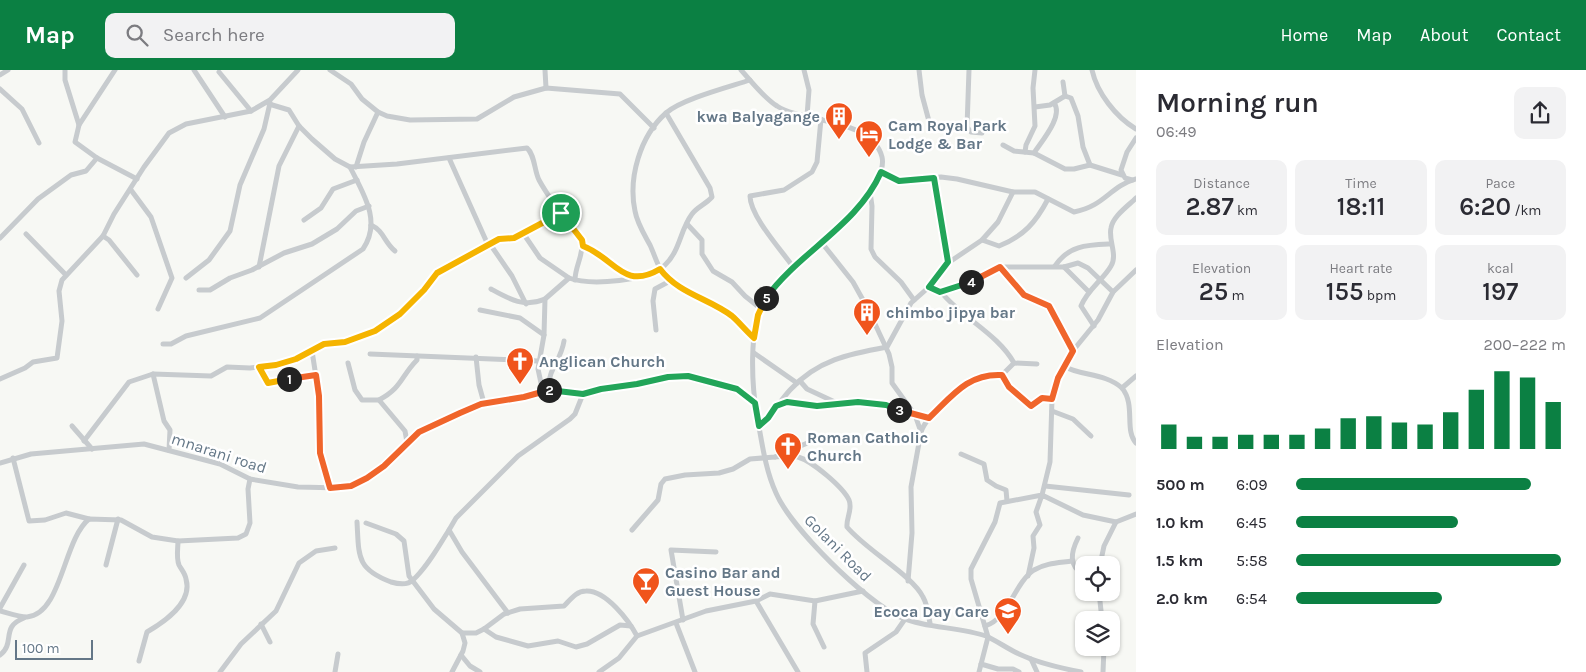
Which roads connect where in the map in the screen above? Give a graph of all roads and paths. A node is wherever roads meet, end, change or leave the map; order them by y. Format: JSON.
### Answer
{"nodes":[{"id":1,"x":8,"y":70,"type":"edge"},
{"id":2,"x":65,"y":70,"type":"edge"},
{"id":3,"x":115,"y":70,"type":"edge"},
{"id":4,"x":194,"y":70,"type":"edge"},
{"id":5,"x":298,"y":70,"type":"edge"},
{"id":6,"x":330,"y":70,"type":"edge"},
{"id":7,"x":545,"y":70,"type":"edge"},
{"id":8,"x":741,"y":70,"type":"edge"},
{"id":9,"x":804,"y":70,"type":"edge"},
{"id":10,"x":919,"y":70,"type":"edge"},
{"id":11,"x":969,"y":70,"type":"edge"},
{"id":12,"x":1035,"y":70,"type":"edge"},
{"id":13,"x":1092,"y":70,"type":"edge"},
{"id":14,"x":219,"y":72,"type":"dead end"},
{"id":15,"x":0,"y":75,"type":"edge"},
{"id":16,"x":750,"y":80,"type":"junction"},
{"id":17,"x":1063,"y":82,"type":"dead end"},
{"id":18,"x":546,"y":88,"type":"junction"},
{"id":19,"x":0,"y":89,"type":"edge"},
{"id":20,"x":1065,"y":96,"type":"junction"},
{"id":21,"x":270,"y":102,"type":"junction"},
{"id":22,"x":1054,"y":103,"type":"junction"},
{"id":23,"x":1035,"y":107,"type":"junction"},
{"id":24,"x":251,"y":111,"type":"junction"},
{"id":25,"x":378,"y":112,"type":"junction"},
{"id":26,"x":666,"y":113,"type":"junction"},
{"id":27,"x":807,"y":116,"type":"junction"},
{"id":28,"x":225,"y":117,"type":"junction"},
{"id":29,"x":821,"y":119,"type":"junction"},
{"id":30,"x":79,"y":125,"type":"junction"},
{"id":31,"x":930,"y":125,"type":"dead end"},
{"id":32,"x":299,"y":126,"type":"junction"},
{"id":33,"x":654,"y":128,"type":"junction"},
{"id":34,"x":1136,"y":129,"type":"edge"},
{"id":35,"x":982,"y":133,"type":"dead end"},
{"id":36,"x":1136,"y":138,"type":"edge"},
{"id":37,"x":39,"y":143,"type":"dead end"},
{"id":38,"x":1003,"y":145,"type":"dead end"},
{"id":39,"x":1025,"y":152,"type":"junction"},
{"id":40,"x":1034,"y":153,"type":"junction"},
{"id":41,"x":97,"y":158,"type":"junction"},
{"id":42,"x":449,"y":158,"type":"junction"},
{"id":43,"x":1090,"y":165,"type":"junction"},
{"id":44,"x":353,"y":167,"type":"junction"},
{"id":45,"x":881,"y":172,"type":"junction"},
{"id":46,"x":1122,"y":175,"type":"junction"},
{"id":47,"x":934,"y":178,"type":"junction"},
{"id":48,"x":137,"y":180,"type":"junction"},
{"id":49,"x":357,"y":180,"type":"junction"},
{"id":50,"x":1134,"y":180,"type":"edge"},
{"id":51,"x":131,"y":190,"type":"junction"},
{"id":52,"x":870,"y":192,"type":"junction"},
{"id":53,"x":1013,"y":192,"type":"junction"},
{"id":54,"x":1136,"y":198,"type":"edge"},
{"id":55,"x":1048,"y":199,"type":"junction"},
{"id":56,"x":369,"y":206,"type":"junction"},
{"id":57,"x":561,"y":213,"type":"junction"},
{"id":58,"x":304,"y":220,"type":"dead end"},
{"id":59,"x":687,"y":224,"type":"junction"},
{"id":60,"x":371,"y":225,"type":"junction"},
{"id":61,"x":523,"y":233,"type":"junction"},
{"id":62,"x":26,"y":234,"type":"dead end"},
{"id":63,"x":103,"y":236,"type":"junction"},
{"id":64,"x":0,"y":238,"type":"edge"},
{"id":65,"x":982,"y":240,"type":"junction"},
{"id":66,"x":822,"y":242,"type":"junction"},
{"id":67,"x":489,"y":244,"type":"junction"},
{"id":68,"x":1111,"y":244,"type":"junction"},
{"id":69,"x":583,"y":246,"type":"junction"},
{"id":70,"x":396,"y":251,"type":"dead end"},
{"id":71,"x":948,"y":262,"type":"junction"},
{"id":72,"x":1055,"y":266,"type":"junction"},
{"id":73,"x":259,"y":267,"type":"junction"},
{"id":74,"x":1064,"y":267,"type":"junction"},
{"id":75,"x":794,"y":268,"type":"junction"},
{"id":76,"x":1002,"y":268,"type":"junction"},
{"id":77,"x":660,"y":269,"type":"junction"},
{"id":78,"x":1136,"y":270,"type":"edge"},
{"id":79,"x":66,"y":275,"type":"junction"},
{"id":80,"x":137,"y":275,"type":"dead end"},
{"id":81,"x":632,"y":277,"type":"junction"},
{"id":82,"x":186,"y":278,"type":"dead end"},
{"id":83,"x":572,"y":279,"type":"junction"},
{"id":84,"x":1099,"y":279,"type":"junction"},
{"id":85,"x":670,"y":281,"type":"junction"},
{"id":86,"x":929,"y":287,"type":"junction"},
{"id":87,"x":491,"y":289,"type":"dead end"},
{"id":88,"x":199,"y":290,"type":"dead end"},
{"id":89,"x":940,"y":292,"type":"junction"},
{"id":90,"x":1089,"y":292,"type":"junction"},
{"id":91,"x":1113,"y":292,"type":"junction"},
{"id":92,"x":545,"y":299,"type":"junction"},
{"id":93,"x":914,"y":300,"type":"junction"},
{"id":94,"x":526,"y":304,"type":"junction"},
{"id":95,"x":760,"y":308,"type":"junction"},
{"id":96,"x":158,"y":309,"type":"dead end"},
{"id":97,"x":480,"y":310,"type":"dead end"},
{"id":98,"x":1094,"y":326,"type":"junction"},
{"id":99,"x":656,"y":330,"type":"dead end"},
{"id":100,"x":544,"y":335,"type":"junction"},
{"id":101,"x":754,"y":338,"type":"junction"},
{"id":102,"x":564,"y":341,"type":"dead end"},
{"id":103,"x":163,"y":344,"type":"dead end"},
{"id":104,"x":887,"y":347,"type":"junction"},
{"id":105,"x":312,"y":351,"type":"junction"},
{"id":106,"x":1073,"y":351,"type":"junction"},
{"id":107,"x":754,"y":353,"type":"junction"},
{"id":108,"x":370,"y":354,"type":"dead end"},
{"id":109,"x":417,"y":356,"type":"junction"},
{"id":110,"x":476,"y":357,"type":"junction"},
{"id":111,"x":538,"y":361,"type":"junction"},
{"id":112,"x":348,"y":363,"type":"dead end"},
{"id":113,"x":1014,"y":363,"type":"junction"},
{"id":114,"x":1037,"y":364,"type":"dead end"},
{"id":115,"x":1063,"y":366,"type":"junction"},
{"id":116,"x":259,"y":367,"type":"junction"},
{"id":117,"x":153,"y":374,"type":"junction"},
{"id":118,"x":316,"y":375,"type":"junction"},
{"id":119,"x":1002,"y":375,"type":"junction"},
{"id":120,"x":1136,"y":376,"type":"edge"},
{"id":121,"x":0,"y":379,"type":"edge"},
{"id":122,"x":798,"y":382,"type":"junction"},
{"id":123,"x":1122,"y":388,"type":"junction"},
{"id":124,"x":547,"y":390,"type":"junction"},
{"id":125,"x":583,"y":394,"type":"junction"},
{"id":126,"x":1052,"y":399,"type":"junction"},
{"id":127,"x":379,"y":400,"type":"junction"},
{"id":128,"x":837,"y":402,"type":"junction"},
{"id":129,"x":484,"y":403,"type":"junction"},
{"id":130,"x":755,"y":403,"type":"junction"},
{"id":131,"x":776,"y":406,"type":"junction"},
{"id":132,"x":1052,"y":411,"type":"junction"},
{"id":133,"x":915,"y":415,"type":"junction"},
{"id":134,"x":929,"y":418,"type":"junction"},
{"id":135,"x":72,"y":426,"type":"dead end"},
{"id":136,"x":759,"y":426,"type":"junction"},
{"id":137,"x":921,"y":432,"type":"junction"},
{"id":138,"x":1090,"y":436,"type":"dead end"},
{"id":139,"x":84,"y":441,"type":"junction"},
{"id":140,"x":812,"y":441,"type":"dead end"},
{"id":141,"x":408,"y":442,"type":"junction"},
{"id":142,"x":1136,"y":443,"type":"edge"},
{"id":143,"x":92,"y":449,"type":"junction"},
{"id":144,"x":169,"y":450,"type":"junction"},
{"id":145,"x":961,"y":454,"type":"dead end"},
{"id":146,"x":775,"y":457,"type":"junction"},
{"id":147,"x":13,"y":458,"type":"junction"},
{"id":148,"x":765,"y":458,"type":"junction"},
{"id":149,"x":0,"y":462,"type":"edge"},
{"id":150,"x":250,"y":479,"type":"junction"},
{"id":151,"x":1045,"y":486,"type":"junction"},
{"id":152,"x":330,"y":488,"type":"junction"},
{"id":153,"x":1042,"y":495,"type":"junction"},
{"id":154,"x":1129,"y":496,"type":"dead end"},
{"id":155,"x":1007,"y":501,"type":"junction"},
{"id":156,"x":1136,"y":514,"type":"edge"},
{"id":157,"x":89,"y":519,"type":"junction"},
{"id":158,"x":118,"y":520,"type":"junction"},
{"id":159,"x":357,"y":522,"type":"dead end"},
{"id":160,"x":1116,"y":522,"type":"junction"},
{"id":161,"x":366,"y":523,"type":"dead end"},
{"id":162,"x":449,"y":530,"type":"junction"},
{"id":163,"x":632,"y":530,"type":"dead end"},
{"id":164,"x":1078,"y":538,"type":"dead end"},
{"id":165,"x":178,"y":541,"type":"junction"},
{"id":166,"x":335,"y":548,"type":"dead end"},
{"id":167,"x":716,"y":552,"type":"dead end"},
{"id":168,"x":1102,"y":556,"type":"edge"},
{"id":169,"x":1072,"y":561,"type":"junction"},
{"id":170,"x":24,"y":565,"type":"dead end"},
{"id":171,"x":106,"y":565,"type":"dead end"},
{"id":172,"x":1075,"y":567,"type":"edge"},
{"id":173,"x":1028,"y":576,"type":"junction"},
{"id":174,"x":413,"y":581,"type":"junction"},
{"id":175,"x":908,"y":581,"type":"junction"},
{"id":176,"x":863,"y":591,"type":"junction"},
{"id":177,"x":756,"y":601,"type":"junction"},
{"id":178,"x":816,"y":601,"type":"junction"},
{"id":179,"x":0,"y":610,"type":"edge"},
{"id":180,"x":508,"y":613,"type":"junction"},
{"id":181,"x":26,"y":617,"type":"junction"},
{"id":182,"x":905,"y":619,"type":"junction"},
{"id":183,"x":683,"y":620,"type":"junction"},
{"id":184,"x":676,"y":623,"type":"junction"},
{"id":185,"x":930,"y":623,"type":"junction"},
{"id":186,"x":262,"y":624,"type":"junction"},
{"id":187,"x":632,"y":626,"type":"junction"},
{"id":188,"x":985,"y":626,"type":"junction"},
{"id":189,"x":484,"y":630,"type":"junction"},
{"id":190,"x":462,"y":633,"type":"junction"},
{"id":191,"x":637,"y":636,"type":"junction"},
{"id":192,"x":988,"y":637,"type":"junction"},
{"id":193,"x":270,"y":642,"type":"dead end"},
{"id":194,"x":824,"y":647,"type":"dead end"},
{"id":195,"x":338,"y":654,"type":"dead end"},
{"id":196,"x":0,"y":655,"type":"edge"},
{"id":197,"x":461,"y":655,"type":"junction"},
{"id":198,"x":1104,"y":656,"type":"edge"},
{"id":199,"x":1032,"y":659,"type":"junction"},
{"id":200,"x":139,"y":661,"type":"dead end"},
{"id":201,"x":981,"y":664,"type":"junction"},
{"id":202,"x":1009,"y":670,"type":"edge"},
{"id":203,"x":220,"y":672,"type":"edge"},
{"id":204,"x":335,"y":672,"type":"edge"},
{"id":205,"x":452,"y":672,"type":"edge"},
{"id":206,"x":480,"y":672,"type":"edge"},
{"id":207,"x":599,"y":672,"type":"edge"},
{"id":208,"x":695,"y":672,"type":"edge"},
{"id":209,"x":798,"y":672,"type":"edge"},
{"id":210,"x":867,"y":672,"type":"edge"},
{"id":211,"x":979,"y":672,"type":"edge"},
{"id":212,"x":1018,"y":672,"type":"edge"},
{"id":213,"x":1037,"y":672,"type":"edge"},
{"id":214,"x":1081,"y":672,"type":"edge"},
{"id":215,"x":1103,"y":672,"type":"edge"}],
"edges":[{"from":1,"to":15,"type":"street"},
{"from":2,"to":30,"type":"street"},
{"from":3,"to":30,"type":"street"},
{"from":4,"to":28,"type":"street"},
{"from":5,"to":21,"type":"street"},
{"from":6,"to":25,"type":"street"},
{"from":7,"to":18,"type":"street"},
{"from":8,"to":16,"type":"street"},
{"from":9,"to":27,"type":"street"},
{"from":10,"to":31,"type":"street"},
{"from":11,"to":35,"type":"street"},
{"from":12,"to":23,"type":"street"},
{"from":13,"to":34,"type":"street"},
{"from":14,"to":24,"type":"street"},
{"from":16,"to":26,"type":"street"},
{"from":16,"to":27,"type":"street"},
{"from":17,"to":20,"type":"street"},
{"from":18,"to":25,"type":"street"},
{"from":18,"to":33,"type":"street"},
{"from":19,"to":37,"type":"street"},
{"from":20,"to":22,"type":"street"},
{"from":20,"to":43,"type":"street"},
{"from":21,"to":24,"type":"street"},
{"from":21,"to":32,"type":"street"},
{"from":21,"to":82,"type":"street"},
{"from":22,"to":23,"type":"street"},
{"from":22,"to":40,"type":"street"},
{"from":23,"to":39,"type":"street"},
{"from":24,"to":28,"type":"street"},
{"from":25,"to":44,"type":"street"},
{"from":26,"to":33,"type":"street"},
{"from":26,"to":59,"type":"street"},
{"from":27,"to":29,"type":"street"},
{"from":28,"to":48,"type":"street"},
{"from":29,"to":45,"type":"street"},
{"from":29,"to":75,"type":"street"},
{"from":30,"to":41,"type":"street"},
{"from":32,"to":44,"type":"street"},
{"from":32,"to":73,"type":"street"},
{"from":33,"to":77,"type":"street"},
{"from":36,"to":46,"type":"street"},
{"from":38,"to":39,"type":"street"},
{"from":39,"to":40,"type":"street"},
{"from":40,"to":43,"type":"street"},
{"from":41,"to":48,"type":"street"},
{"from":41,"to":64,"type":"street"},
{"from":42,"to":44,"type":"street"},
{"from":42,"to":57,"type":"street"},
{"from":42,"to":67,"type":"street"},
{"from":43,"to":46,"type":"street"},
{"from":44,"to":49,"type":"street"},
{"from":45,"to":47,"type":"street"},
{"from":45,"to":52,"type":"street","name":"Golani Road"},
{"from":46,"to":50,"type":"street"},
{"from":47,"to":53,"type":"street"},
{"from":47,"to":71,"type":"street"},
{"from":48,"to":51,"type":"street"},
{"from":49,"to":56,"type":"street"},
{"from":49,"to":58,"type":"street"},
{"from":50,"to":55,"type":"street"},
{"from":51,"to":63,"type":"street"},
{"from":51,"to":96,"type":"street"},
{"from":52,"to":66,"type":"street","name":"Golani Road"},
{"from":52,"to":93,"type":"street"},
{"from":53,"to":55,"type":"street"},
{"from":53,"to":65,"type":"street"},
{"from":54,"to":68,"type":"street"},
{"from":55,"to":65,"type":"street"},
{"from":56,"to":60,"type":"street"},
{"from":56,"to":73,"type":"street"},
{"from":57,"to":61,"type":"street"},
{"from":57,"to":69,"type":"street"},
{"from":59,"to":77,"type":"street"},
{"from":59,"to":95,"type":"street"},
{"from":60,"to":70,"type":"street"},
{"from":60,"to":103,"type":"street"},
{"from":61,"to":67,"type":"street"},
{"from":61,"to":83,"type":"street"},
{"from":62,"to":79,"type":"street"},
{"from":63,"to":79,"type":"street"},
{"from":63,"to":80,"type":"street"},
{"from":65,"to":71,"type":"street"},
{"from":66,"to":75,"type":"street","name":"Golani Road"},
{"from":66,"to":104,"type":"street"},
{"from":67,"to":94,"type":"street"},
{"from":67,"to":105,"type":"street"},
{"from":68,"to":72,"type":"street"},
{"from":68,"to":84,"type":"street"},
{"from":69,"to":81,"type":"street"},
{"from":69,"to":83,"type":"street"},
{"from":71,"to":86,"type":"street"},
{"from":72,"to":74,"type":"street"},
{"from":72,"to":76,"type":"street"},
{"from":73,"to":88,"type":"street"},
{"from":74,"to":84,"type":"street"},
{"from":74,"to":90,"type":"street"},
{"from":75,"to":95,"type":"street","name":"Golani Road"},
{"from":76,"to":89,"type":"street"},
{"from":76,"to":106,"type":"street"},
{"from":77,"to":81,"type":"street"},
{"from":77,"to":85,"type":"street"},
{"from":78,"to":91,"type":"street"},
{"from":79,"to":121,"type":"street"},
{"from":81,"to":83,"type":"street"},
{"from":83,"to":92,"type":"street"},
{"from":84,"to":90,"type":"street"},
{"from":84,"to":91,"type":"street"},
{"from":85,"to":99,"type":"street"},
{"from":85,"to":101,"type":"street"},
{"from":86,"to":89,"type":"street"},
{"from":86,"to":93,"type":"street"},
{"from":87,"to":94,"type":"street"},
{"from":89,"to":113,"type":"street"},
{"from":90,"to":98,"type":"street"},
{"from":91,"to":98,"type":"street"},
{"from":92,"to":94,"type":"street"},
{"from":92,"to":100,"type":"street"},
{"from":93,"to":104,"type":"street"},
{"from":95,"to":101,"type":"street","name":"Golani Road"},
{"from":97,"to":100,"type":"street"},
{"from":98,"to":106,"type":"street"},
{"from":100,"to":111,"type":"street"},
{"from":101,"to":107,"type":"street","name":"Golani Road"},
{"from":102,"to":124,"type":"street"},
{"from":104,"to":122,"type":"street"},
{"from":104,"to":133,"type":"street"},
{"from":105,"to":116,"type":"street"},
{"from":105,"to":118,"type":"street"},
{"from":106,"to":115,"type":"street"},
{"from":107,"to":122,"type":"street"},
{"from":107,"to":130,"type":"street","name":"Golani Road"},
{"from":108,"to":109,"type":"street"},
{"from":109,"to":110,"type":"street"},
{"from":109,"to":127,"type":"street"},
{"from":110,"to":111,"type":"street"},
{"from":110,"to":129,"type":"street"},
{"from":111,"to":124,"type":"street"},
{"from":112,"to":127,"type":"street"},
{"from":113,"to":114,"type":"street"},
{"from":113,"to":119,"type":"street"},
{"from":115,"to":123,"type":"street"},
{"from":115,"to":126,"type":"street"},
{"from":116,"to":117,"type":"street"},
{"from":116,"to":118,"type":"street"},
{"from":117,"to":139,"type":"street"},
{"from":117,"to":144,"type":"street"},
{"from":118,"to":152,"type":"street"},
{"from":119,"to":126,"type":"street"},
{"from":119,"to":134,"type":"street"},
{"from":120,"to":123,"type":"street"},
{"from":122,"to":128,"type":"street"},
{"from":122,"to":131,"type":"street"},
{"from":123,"to":142,"type":"street"},
{"from":124,"to":125,"type":"street","name":"mnarani road"},
{"from":124,"to":129,"type":"street","name":"mnarani road"},
{"from":125,"to":130,"type":"street","name":"mnarani road"},
{"from":125,"to":162,"type":"street"},
{"from":126,"to":132,"type":"street"},
{"from":127,"to":141,"type":"street"},
{"from":128,"to":131,"type":"street"},
{"from":128,"to":133,"type":"street"},
{"from":129,"to":141,"type":"street","name":"mnarani road"},
{"from":130,"to":136,"type":"street","name":"Golani Road"},
{"from":131,"to":136,"type":"street"},
{"from":132,"to":138,"type":"street"},
{"from":132,"to":151,"type":"street"},
{"from":133,"to":134,"type":"street"},
{"from":133,"to":137,"type":"street"},
{"from":134,"to":137,"type":"street"},
{"from":135,"to":139,"type":"street"},
{"from":136,"to":148,"type":"street","name":"Golani Road"},
{"from":137,"to":175,"type":"street"},
{"from":139,"to":143,"type":"street"},
{"from":140,"to":146,"type":"street"},
{"from":141,"to":152,"type":"street","name":"mnarani road"},
{"from":143,"to":144,"type":"street","name":"mnarani road"},
{"from":143,"to":147,"type":"street","name":"mnarani road"},
{"from":144,"to":150,"type":"street","name":"mnarani road"},
{"from":145,"to":155,"type":"street"},
{"from":146,"to":148,"type":"street"},
{"from":146,"to":175,"type":"street"},
{"from":147,"to":149,"type":"street","name":"mnarani road"},
{"from":147,"to":157,"type":"street"},
{"from":148,"to":163,"type":"street"},
{"from":148,"to":176,"type":"street","name":"Golani Road"},
{"from":150,"to":152,"type":"street","name":"mnarani road"},
{"from":150,"to":165,"type":"street"},
{"from":151,"to":153,"type":"street"},
{"from":151,"to":154,"type":"street"},
{"from":153,"to":155,"type":"street"},
{"from":153,"to":160,"type":"street"},
{"from":153,"to":173,"type":"street"},
{"from":155,"to":188,"type":"street"},
{"from":156,"to":160,"type":"street"},
{"from":157,"to":158,"type":"street"},
{"from":157,"to":181,"type":"street"},
{"from":158,"to":165,"type":"street"},
{"from":158,"to":171,"type":"street"},
{"from":159,"to":174,"type":"street"},
{"from":160,"to":168,"type":"street"},
{"from":161,"to":174,"type":"street"},
{"from":162,"to":174,"type":"street"},
{"from":162,"to":180,"type":"street"},
{"from":164,"to":169,"type":"street"},
{"from":165,"to":200,"type":"street"},
{"from":166,"to":186,"type":"street"},
{"from":167,"to":183,"type":"street"},
{"from":169,"to":172,"type":"street"},
{"from":169,"to":173,"type":"street"},
{"from":170,"to":179,"type":"street"},
{"from":173,"to":188,"type":"street"},
{"from":174,"to":190,"type":"street"},
{"from":175,"to":185,"type":"street"},
{"from":176,"to":178,"type":"street"},
{"from":176,"to":182,"type":"street","name":"Golani Road"},
{"from":177,"to":178,"type":"street"},
{"from":177,"to":183,"type":"street"},
{"from":177,"to":209,"type":"street"},
{"from":178,"to":194,"type":"street"},
{"from":179,"to":181,"type":"street"},
{"from":180,"to":187,"type":"street"},
{"from":180,"to":189,"type":"street"},
{"from":181,"to":196,"type":"street"},
{"from":182,"to":185,"type":"street","name":"Golani Road"},
{"from":182,"to":210,"type":"street"},
{"from":183,"to":184,"type":"street"},
{"from":184,"to":191,"type":"street"},
{"from":184,"to":208,"type":"street"},
{"from":185,"to":192,"type":"street","name":"Golani Road"},
{"from":186,"to":193,"type":"street"},
{"from":186,"to":203,"type":"street"},
{"from":187,"to":189,"type":"street"},
{"from":187,"to":191,"type":"street"},
{"from":188,"to":192,"type":"street"},
{"from":189,"to":190,"type":"street"},
{"from":190,"to":197,"type":"street"},
{"from":191,"to":207,"type":"street"},
{"from":192,"to":199,"type":"street","name":"Golani Road"},
{"from":192,"to":201,"type":"street"},
{"from":195,"to":204,"type":"street"},
{"from":197,"to":205,"type":"street"},
{"from":197,"to":206,"type":"street"},
{"from":198,"to":215,"type":"street"},
{"from":199,"to":213,"type":"street"},
{"from":199,"to":214,"type":"street","name":"Golani Road"},
{"from":201,"to":202,"type":"street"},
{"from":201,"to":211,"type":"street"},
{"from":202,"to":212,"type":"street"}]}
